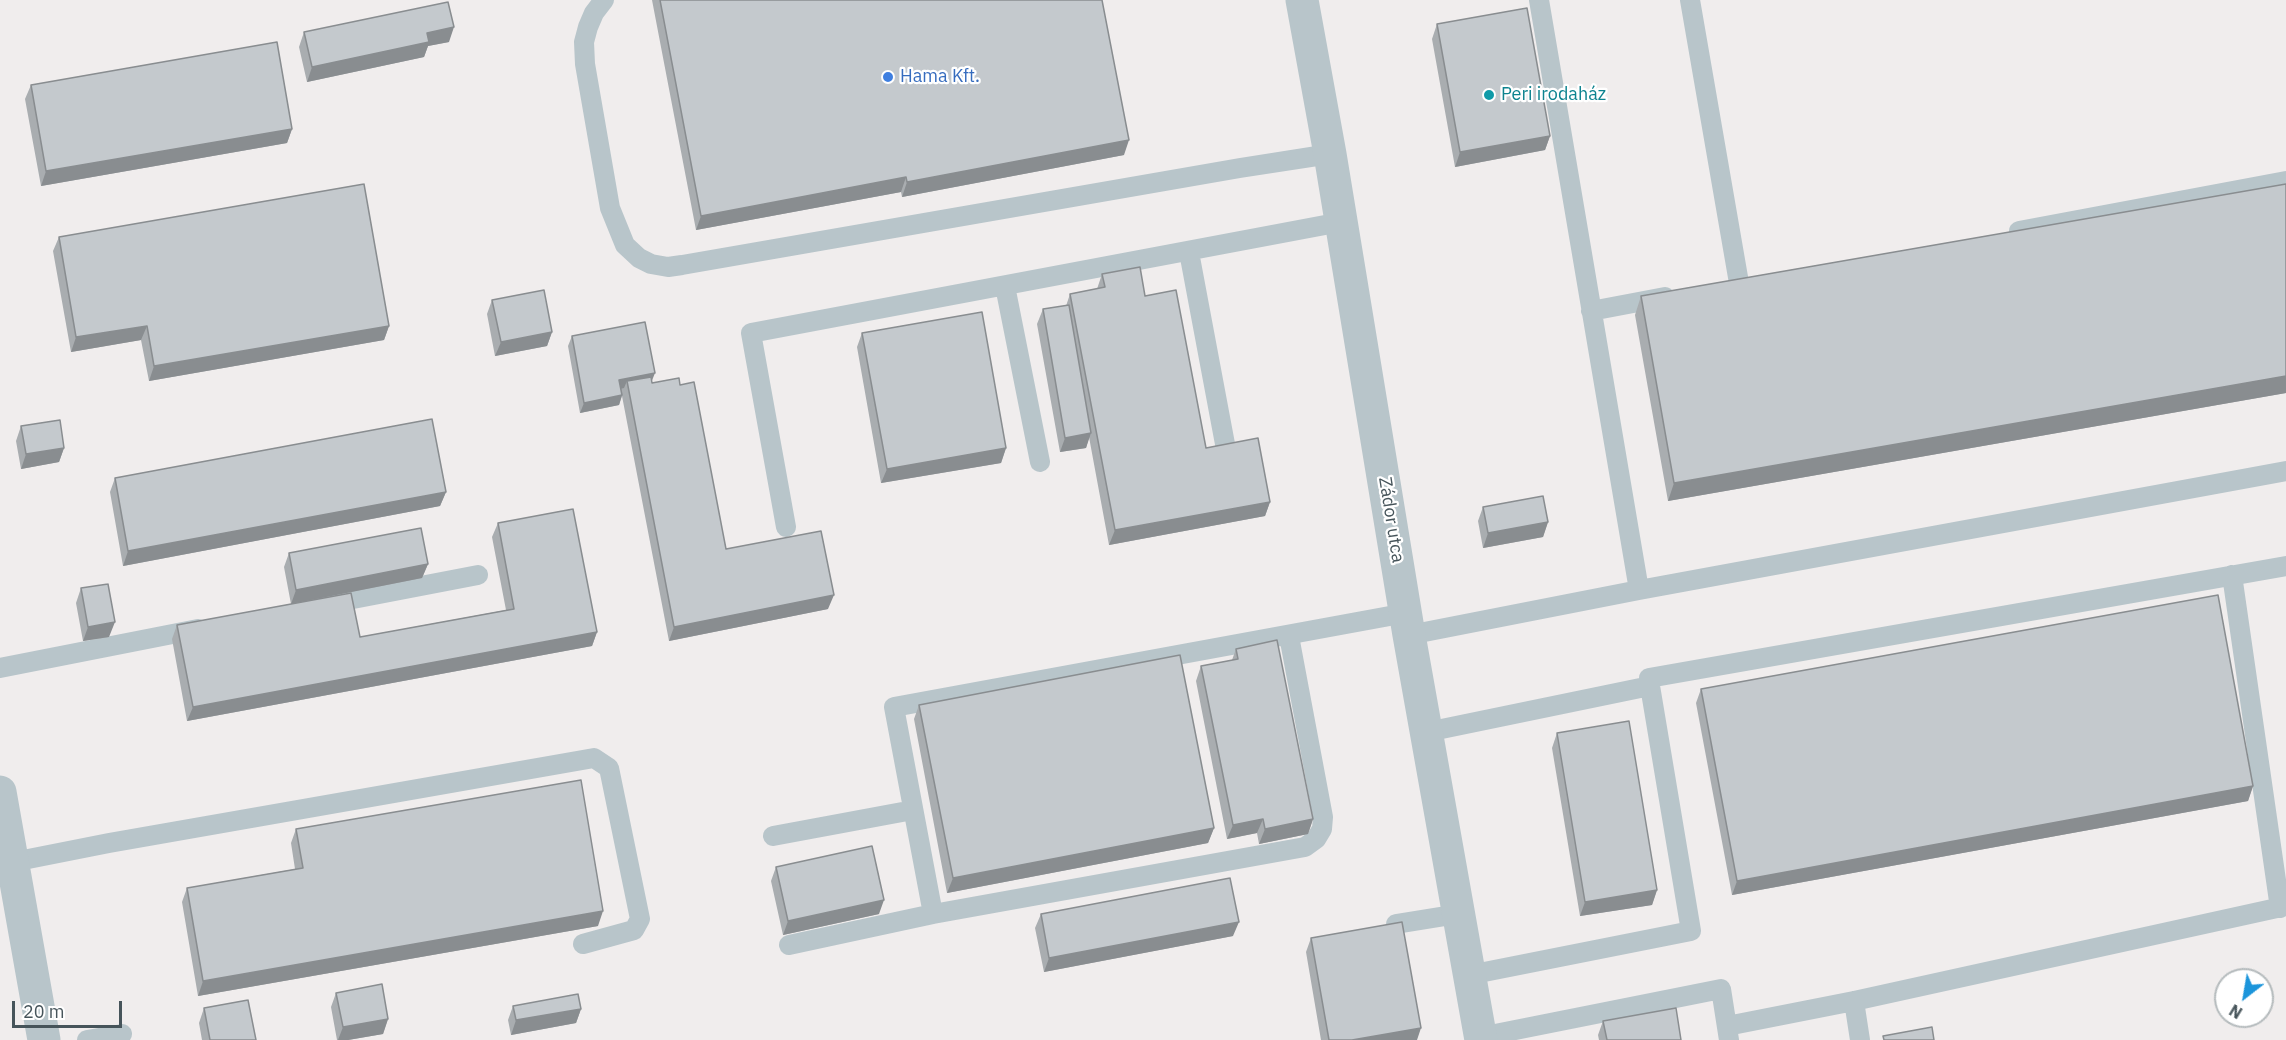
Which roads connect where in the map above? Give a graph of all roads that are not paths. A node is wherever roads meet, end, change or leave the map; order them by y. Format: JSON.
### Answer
{"nodes":[{"id":1,"x":604,"y":0,"type":"edge"},
{"id":2,"x":1302,"y":0,"type":"edge"},
{"id":3,"x":1539,"y":0,"type":"edge"},
{"id":4,"x":1690,"y":0,"type":"edge"},
{"id":5,"x":1330,"y":154,"type":"junction"},
{"id":6,"x":2286,"y":181,"type":"edge"},
{"id":7,"x":1341,"y":222,"type":"junction"},
{"id":8,"x":1995,"y":235,"type":"edge"},
{"id":9,"x":1189,"y":252,"type":"junction"},
{"id":10,"x":1763,"y":279,"type":"edge"},
{"id":11,"x":1739,"y":284,"type":"junction"},
{"id":12,"x":1005,"y":286,"type":"junction"},
{"id":13,"x":1717,"y":288,"type":"edge"},
{"id":14,"x":1683,"y":294,"type":"edge"},
{"id":15,"x":1592,"y":311,"type":"junction"},
{"id":16,"x":1225,"y":444,"type":"edge"},
{"id":17,"x":1040,"y":462,"type":"dead end"},
{"id":18,"x":2286,"y":471,"type":"edge"},
{"id":19,"x":786,"y":527,"type":"dead end"},
{"id":20,"x":2286,"y":566,"type":"edge"},
{"id":21,"x":478,"y":575,"type":"dead end"},
{"id":22,"x":2232,"y":575,"type":"junction"},
{"id":23,"x":1639,"y":590,"type":"junction"},
{"id":24,"x":314,"y":607,"type":"edge"},
{"id":25,"x":1408,"y":624,"type":"junction"},
{"id":26,"x":221,"y":625,"type":"edge"},
{"id":27,"x":1289,"y":636,"type":"junction"},
{"id":28,"x":0,"y":669,"type":"edge"},
{"id":29,"x":1650,"y":686,"type":"junction"},
{"id":30,"x":1427,"y":732,"type":"junction"},
{"id":31,"x":0,"y":792,"type":"edge"},
{"id":32,"x":913,"y":810,"type":"junction"},
{"id":33,"x":773,"y":836,"type":"dead end"},
{"id":34,"x":13,"y":862,"type":"junction"},
{"id":35,"x":2283,"y":907,"type":"edge"},
{"id":36,"x":933,"y":914,"type":"junction"},
{"id":37,"x":1458,"y":914,"type":"junction"},
{"id":38,"x":1396,"y":924,"type":"edge"},
{"id":39,"x":582,"y":944,"type":"dead end"},
{"id":40,"x":789,"y":945,"type":"edge"},
{"id":41,"x":1469,"y":975,"type":"junction"},
{"id":42,"x":1854,"y":1001,"type":"junction"},
{"id":43,"x":1728,"y":1033,"type":"edge"},
{"id":44,"x":122,"y":1034,"type":"dead end"},
{"id":45,"x":1480,"y":1039,"type":"edge"},
{"id":46,"x":44,"y":1040,"type":"edge"},
{"id":47,"x":87,"y":1040,"type":"edge"},
{"id":48,"x":1860,"y":1040,"type":"edge"}],
"edges":[{"from":1,"to":5,"type":"lane"},
{"from":2,"to":5,"type":"street","name":"Zádor utca"},
{"from":3,"to":15,"type":"lane"},
{"from":4,"to":11,"type":"lane"},
{"from":5,"to":7,"type":"street","name":"Zádor utca"},
{"from":6,"to":8,"type":"lane"},
{"from":7,"to":9,"type":"lane"},
{"from":7,"to":25,"type":"street","name":"Zádor utca"},
{"from":9,"to":12,"type":"lane"},
{"from":9,"to":16,"type":"lane"},
{"from":10,"to":11,"type":"lane"},
{"from":11,"to":13,"type":"lane"},
{"from":12,"to":17,"type":"lane"},
{"from":12,"to":19,"type":"lane"},
{"from":14,"to":15,"type":"lane"},
{"from":15,"to":23,"type":"lane"},
{"from":18,"to":23,"type":"lane"},
{"from":20,"to":22,"type":"lane"},
{"from":21,"to":24,"type":"lane"},
{"from":22,"to":29,"type":"lane"},
{"from":22,"to":35,"type":"lane"},
{"from":23,"to":25,"type":"lane"},
{"from":25,"to":27,"type":"lane"},
{"from":25,"to":30,"type":"street","name":"Zádor utca"},
{"from":26,"to":28,"type":"lane"},
{"from":27,"to":32,"type":"lane"},
{"from":27,"to":36,"type":"lane"},
{"from":29,"to":30,"type":"lane"},
{"from":29,"to":41,"type":"lane"},
{"from":30,"to":37,"type":"street","name":"Zádor utca"},
{"from":31,"to":34,"type":"street"},
{"from":32,"to":33,"type":"lane"},
{"from":32,"to":36,"type":"lane"},
{"from":34,"to":39,"type":"lane"},
{"from":34,"to":46,"type":"street"},
{"from":35,"to":42,"type":"lane"},
{"from":36,"to":40,"type":"lane"},
{"from":37,"to":38,"type":"lane"},
{"from":37,"to":41,"type":"street","name":"Zádor utca"},
{"from":41,"to":45,"type":"street","name":"Zádor utca"},
{"from":42,"to":43,"type":"lane"},
{"from":42,"to":48,"type":"lane"},
{"from":43,"to":45,"type":"lane"},
{"from":44,"to":47,"type":"lane"}]}
